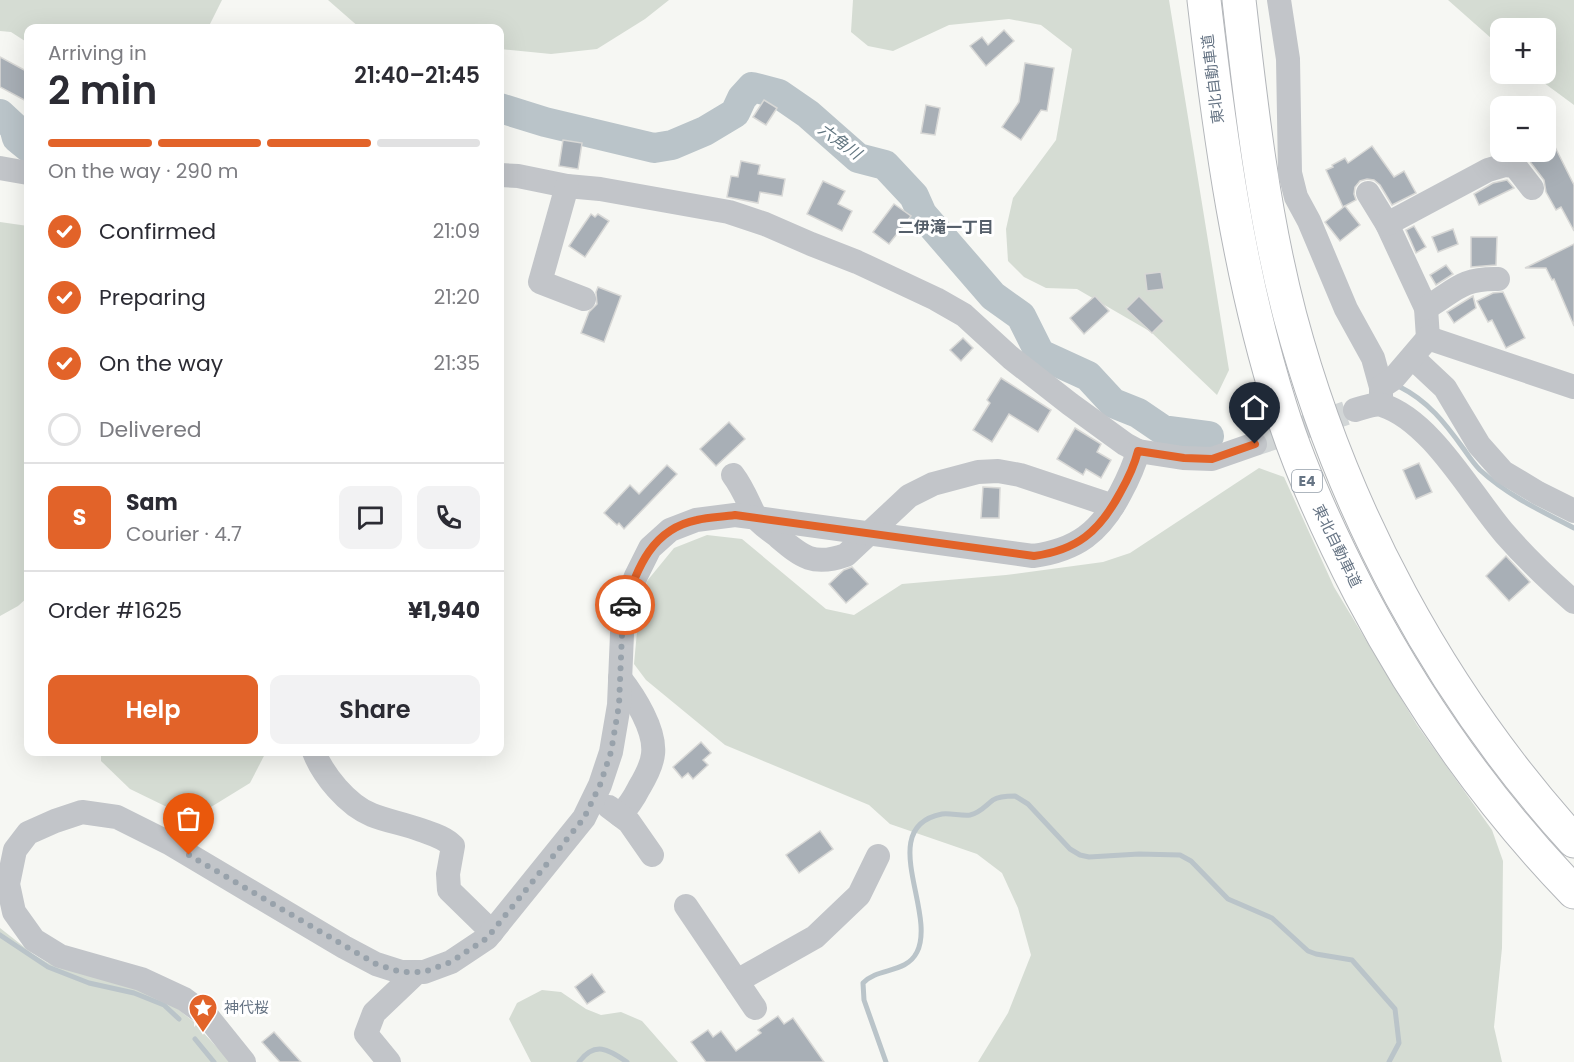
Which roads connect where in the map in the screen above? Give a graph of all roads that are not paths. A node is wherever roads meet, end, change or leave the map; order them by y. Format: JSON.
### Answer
{"nodes":[{"id":1,"x":1204,"y":0,"type":"edge"},
{"id":2,"x":1239,"y":0,"type":"edge"},
{"id":3,"x":1279,"y":0,"type":"edge"},
{"id":4,"x":0,"y":168,"type":"edge"},
{"id":5,"x":24,"y":172,"type":"edge"},
{"id":6,"x":504,"y":175,"type":"edge"},
{"id":7,"x":567,"y":186,"type":"junction"},
{"id":8,"x":1532,"y":188,"type":"dead end"},
{"id":9,"x":1368,"y":193,"type":"dead end"},
{"id":10,"x":1387,"y":224,"type":"junction"},
{"id":11,"x":1498,"y":279,"type":"dead end"},
{"id":12,"x":585,"y":299,"type":"dead end"},
{"id":13,"x":1426,"y":308,"type":"junction"},
{"id":14,"x":1428,"y":338,"type":"junction"},
{"id":15,"x":1413,"y":358,"type":"junction"},
{"id":16,"x":1574,"y":387,"type":"edge"},
{"id":17,"x":1380,"y":396,"type":"junction"},
{"id":18,"x":1355,"y":410,"type":"tunnel mouth"},
{"id":19,"x":1255,"y":444,"type":"tunnel mouth"},
{"id":20,"x":1138,"y":451,"type":"junction"},
{"id":21,"x":733,"y":475,"type":"dead end"},
{"id":22,"x":1113,"y":506,"type":"junction"},
{"id":23,"x":1574,"y":511,"type":"edge"},
{"id":24,"x":756,"y":518,"type":"junction"},
{"id":25,"x":868,"y":534,"type":"junction"},
{"id":26,"x":1574,"y":602,"type":"edge"},
{"id":27,"x":620,"y":678,"type":"junction"},
{"id":28,"x":316,"y":756,"type":"edge"},
{"id":29,"x":594,"y":797,"type":"junction"},
{"id":30,"x":620,"y":815,"type":"junction"},
{"id":31,"x":28,"y":833,"type":"junction"},
{"id":32,"x":0,"y":836,"type":"edge"},
{"id":33,"x":1574,"y":841,"type":"edge"},
{"id":34,"x":652,"y":855,"type":"dead end"},
{"id":35,"x":878,"y":856,"type":"dead end"},
{"id":36,"x":1574,"y":892,"type":"edge"},
{"id":37,"x":686,"y":906,"type":"dead end"},
{"id":38,"x":492,"y":932,"type":"junction"},
{"id":39,"x":417,"y":972,"type":"junction"},
{"id":40,"x":737,"y":981,"type":"junction"},
{"id":41,"x":755,"y":1008,"type":"dead end"},
{"id":42,"x":244,"y":1062,"type":"edge"},
{"id":43,"x":389,"y":1062,"type":"edge"}],
"edges":[{"from":1,"to":36,"type":"highway","name":"東北自動車道","number":"E4"},
{"from":2,"to":33,"type":"highway","number":"E4"},
{"from":3,"to":17,"type":"street"},
{"from":4,"to":5,"type":"street"},
{"from":6,"to":7,"type":"street"},
{"from":7,"to":12,"type":"street"},
{"from":7,"to":20,"type":"street"},
{"from":8,"to":10,"type":"street"},
{"from":9,"to":10,"type":"street"},
{"from":10,"to":13,"type":"street"},
{"from":11,"to":13,"type":"street"},
{"from":13,"to":14,"type":"street"},
{"from":14,"to":15,"type":"street"},
{"from":14,"to":16,"type":"street"},
{"from":15,"to":17,"type":"street"},
{"from":15,"to":23,"type":"street"},
{"from":17,"to":18,"type":"street"},
{"from":17,"to":26,"type":"street"},
{"from":19,"to":20,"type":"street"},
{"from":20,"to":22,"type":"street"},
{"from":21,"to":24,"type":"street"},
{"from":22,"to":25,"type":"street"},
{"from":22,"to":25,"type":"street"},
{"from":24,"to":25,"type":"street"},
{"from":24,"to":25,"type":"street"},
{"from":24,"to":27,"type":"street"},
{"from":27,"to":29,"type":"street"},
{"from":27,"to":30,"type":"street"},
{"from":28,"to":38,"type":"street"},
{"from":29,"to":30,"type":"street"},
{"from":29,"to":38,"type":"street"},
{"from":30,"to":34,"type":"street"},
{"from":31,"to":32,"type":"street"},
{"from":31,"to":39,"type":"street"},
{"from":31,"to":42,"type":"street"},
{"from":35,"to":40,"type":"street"},
{"from":37,"to":40,"type":"street"},
{"from":38,"to":39,"type":"street"},
{"from":39,"to":43,"type":"street"},
{"from":40,"to":41,"type":"street"}]}
